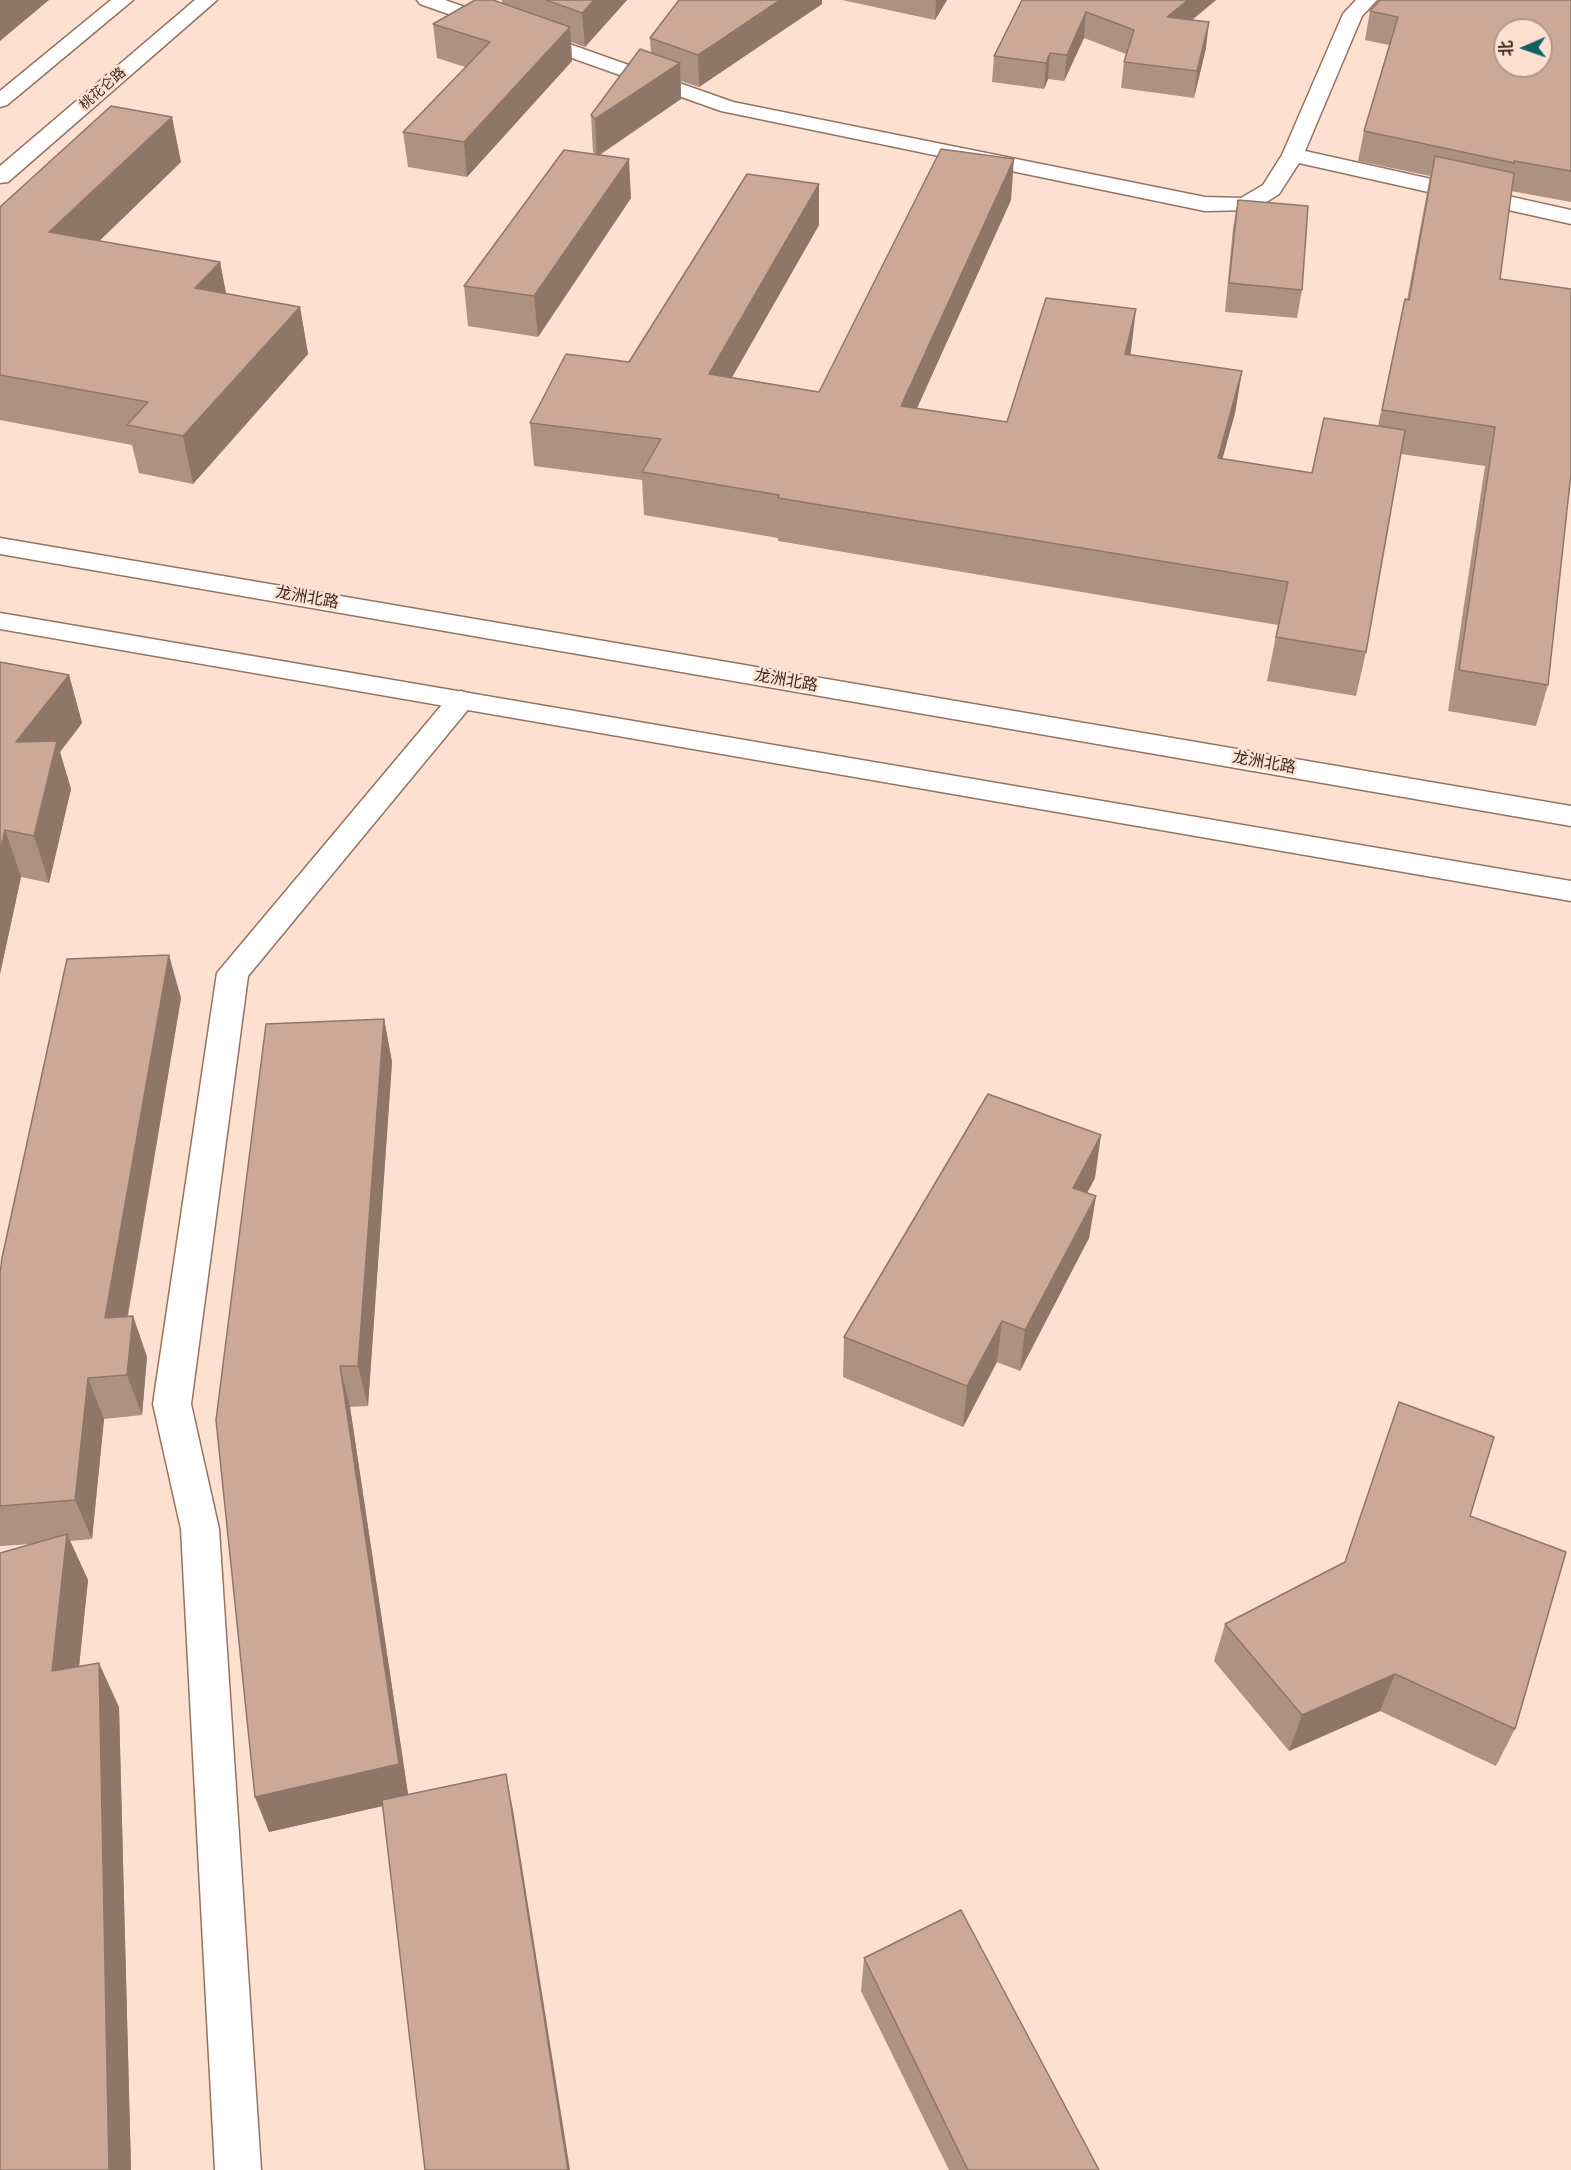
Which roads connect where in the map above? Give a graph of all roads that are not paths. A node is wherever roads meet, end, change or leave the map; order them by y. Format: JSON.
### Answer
{"nodes":[{"id":1,"x":123,"y":0,"type":"edge"},
{"id":2,"x":207,"y":0,"type":"edge"},
{"id":3,"x":426,"y":0,"type":"edge"},
{"id":4,"x":1367,"y":0,"type":"edge"},
{"id":5,"x":0,"y":101,"type":"edge"},
{"id":6,"x":1293,"y":155,"type":"junction"},
{"id":7,"x":0,"y":177,"type":"edge"},
{"id":8,"x":1571,"y":217,"type":"edge"},
{"id":9,"x":0,"y":546,"type":"edge"},
{"id":10,"x":0,"y":621,"type":"edge"},
{"id":11,"x":460,"y":700,"type":"junction"},
{"id":12,"x":1571,"y":816,"type":"edge"},
{"id":13,"x":1571,"y":891,"type":"edge"},
{"id":14,"x":238,"y":2170,"type":"edge"}],
"edges":[{"from":1,"to":5,"type":"main road"},
{"from":2,"to":7,"type":"main road","name":"桃花仑路"},
{"from":3,"to":6,"type":"main road"},
{"from":4,"to":6,"type":"main road"},
{"from":6,"to":8,"type":"main road"},
{"from":9,"to":12,"type":"main road","name":"龙洲北路"},
{"from":10,"to":11,"type":"main road"},
{"from":11,"to":13,"type":"main road"},
{"from":11,"to":14,"type":"main road"}]}
